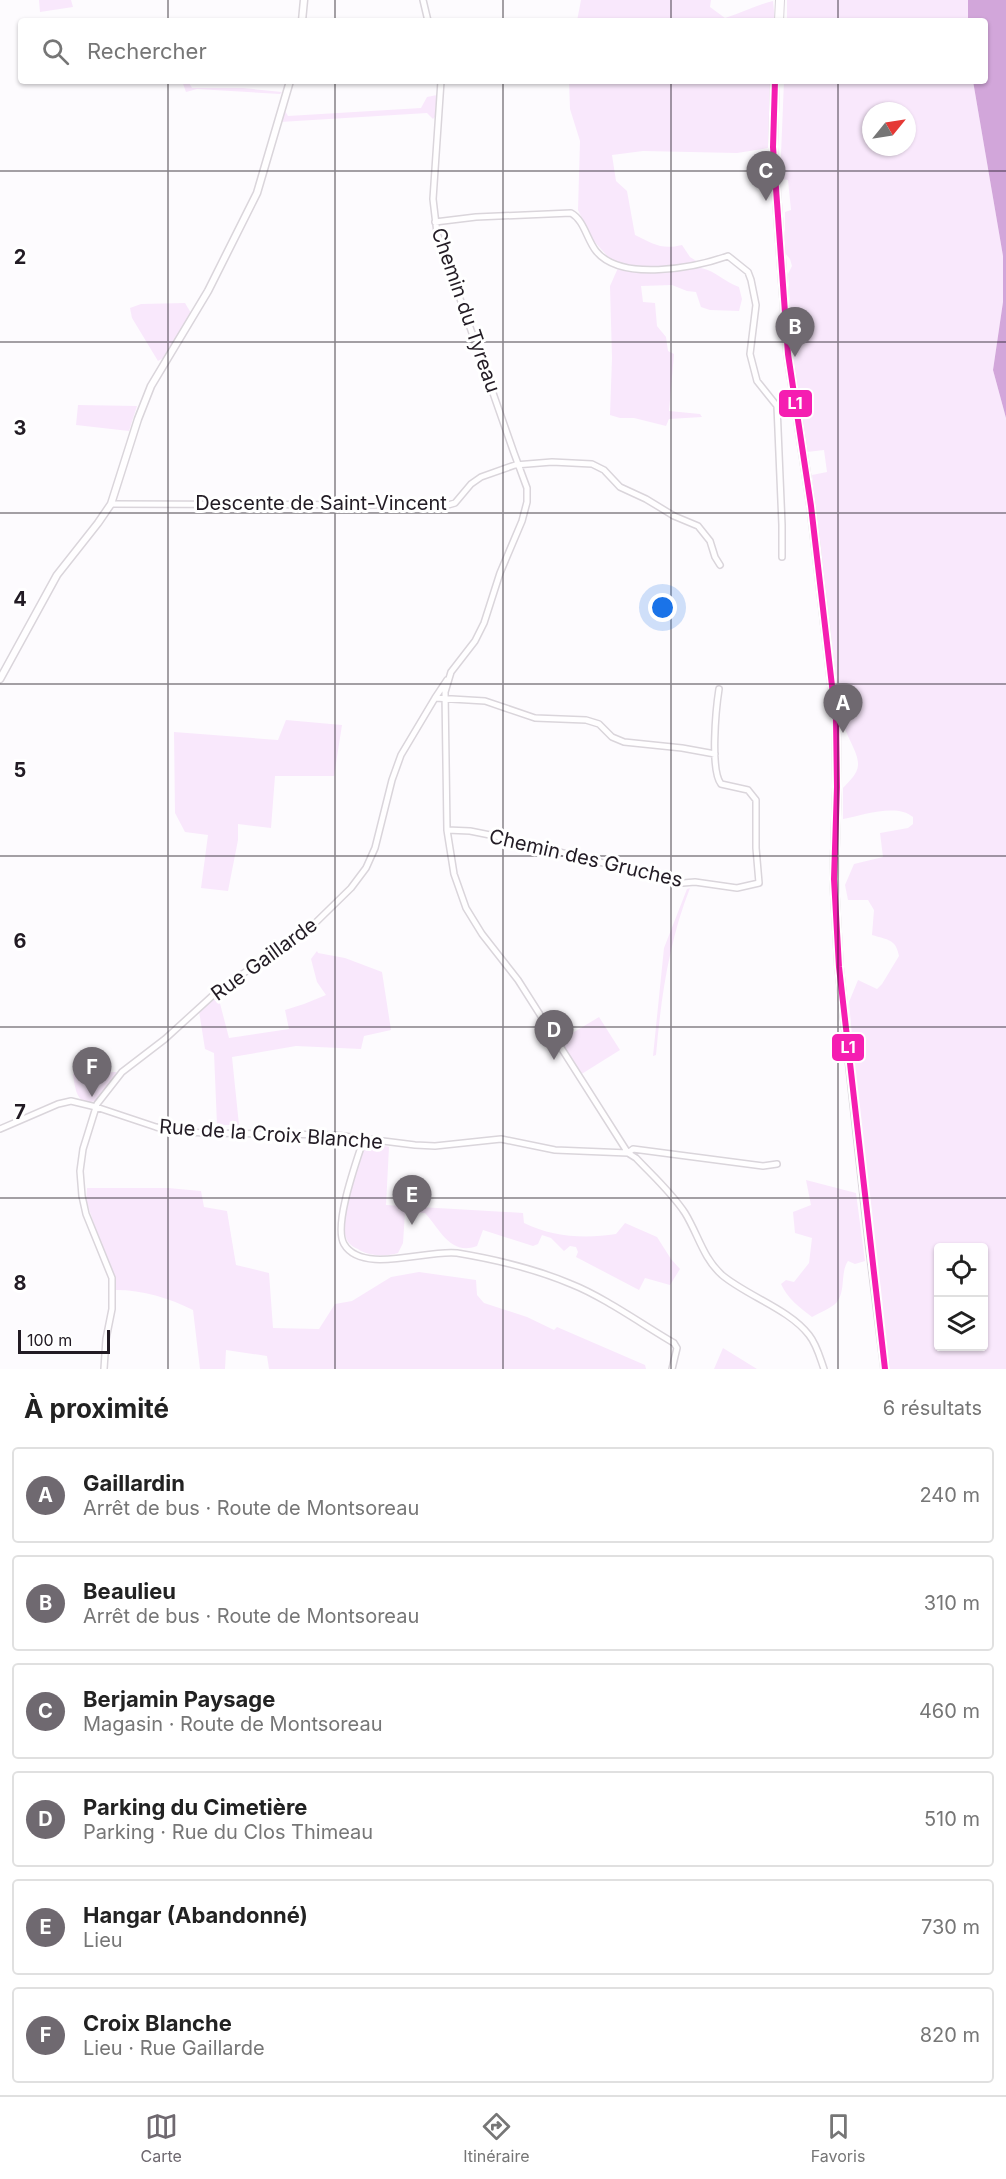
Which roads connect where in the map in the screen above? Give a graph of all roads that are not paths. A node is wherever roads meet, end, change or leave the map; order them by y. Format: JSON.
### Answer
{"nodes":[{"id":1,"x":304,"y":0,"type":"edge"},
{"id":2,"x":423,"y":0,"type":"edge"},
{"id":3,"x":780,"y":0,"type":"edge"},
{"id":4,"x":303,"y":18,"type":"edge"},
{"id":5,"x":427,"y":18,"type":"edge"},
{"id":6,"x":779,"y":18,"type":"edge"},
{"id":7,"x":289,"y":84,"type":"edge"},
{"id":8,"x":441,"y":84,"type":"edge"},
{"id":9,"x":776,"y":84,"type":"edge"},
{"id":10,"x":435,"y":222,"type":"junction"},
{"id":11,"x":518,"y":464,"type":"junction"},
{"id":12,"x":111,"y":504,"type":"junction"},
{"id":13,"x":782,"y":557,"type":"dead end"},
{"id":14,"x":720,"y":565,"type":"dead end"},
{"id":15,"x":0,"y":679,"type":"edge"},
{"id":16,"x":448,"y":679,"type":"junction"},
{"id":17,"x":719,"y":689,"type":"dead end"},
{"id":18,"x":435,"y":698,"type":"junction"},
{"id":19,"x":444,"y":698,"type":"junction"},
{"id":20,"x":715,"y":754,"type":"junction"},
{"id":21,"x":447,"y":830,"type":"junction"},
{"id":22,"x":96,"y":1107,"type":"junction"},
{"id":23,"x":0,"y":1129,"type":"edge"},
{"id":24,"x":364,"y":1138,"type":"junction"},
{"id":25,"x":628,"y":1153,"type":"junction"},
{"id":26,"x":777,"y":1164,"type":"dead end"},
{"id":27,"x":104,"y":1369,"type":"edge"},
{"id":28,"x":672,"y":1369,"type":"edge"},
{"id":29,"x":824,"y":1369,"type":"edge"},
{"id":30,"x":885,"y":1369,"type":"edge"}],
"edges":[{"from":1,"to":4,"type":"street"},
{"from":2,"to":5,"type":"street"},
{"from":3,"to":6,"type":"main road"},
{"from":7,"to":12,"type":"street"},
{"from":8,"to":10,"type":"street","name":"Chemin du Tyreau"},
{"from":9,"to":30,"type":"main road"},
{"from":10,"to":11,"type":"street","name":"Chemin du Tyreau"},
{"from":10,"to":13,"type":"street"},
{"from":11,"to":12,"type":"street","name":"Descente de Saint-Vincent"},
{"from":11,"to":14,"type":"street","name":"Descente de Saint-Vincent"},
{"from":11,"to":16,"type":"street","name":"Chemin du Tyreau"},
{"from":12,"to":15,"type":"street"},
{"from":16,"to":18,"type":"street","name":"Rue Gaillarde"},
{"from":16,"to":19,"type":"street"},
{"from":17,"to":20,"type":"street"},
{"from":18,"to":19,"type":"street"},
{"from":18,"to":22,"type":"street","name":"Rue Gaillarde"},
{"from":19,"to":20,"type":"street"},
{"from":19,"to":21,"type":"street"},
{"from":20,"to":21,"type":"street","name":"Chemin des Gruches"},
{"from":21,"to":25,"type":"street"},
{"from":22,"to":23,"type":"street","name":"Rue de la Croix Blanche"},
{"from":22,"to":24,"type":"street","name":"Rue de la Croix Blanche"},
{"from":22,"to":27,"type":"street","name":"Rue Gaillarde"},
{"from":24,"to":25,"type":"street","name":"Rue de la Croix Blanche"},
{"from":24,"to":28,"type":"street"},
{"from":25,"to":26,"type":"street","name":"Rue de la Croix Blanche"},
{"from":25,"to":29,"type":"street"}]}
